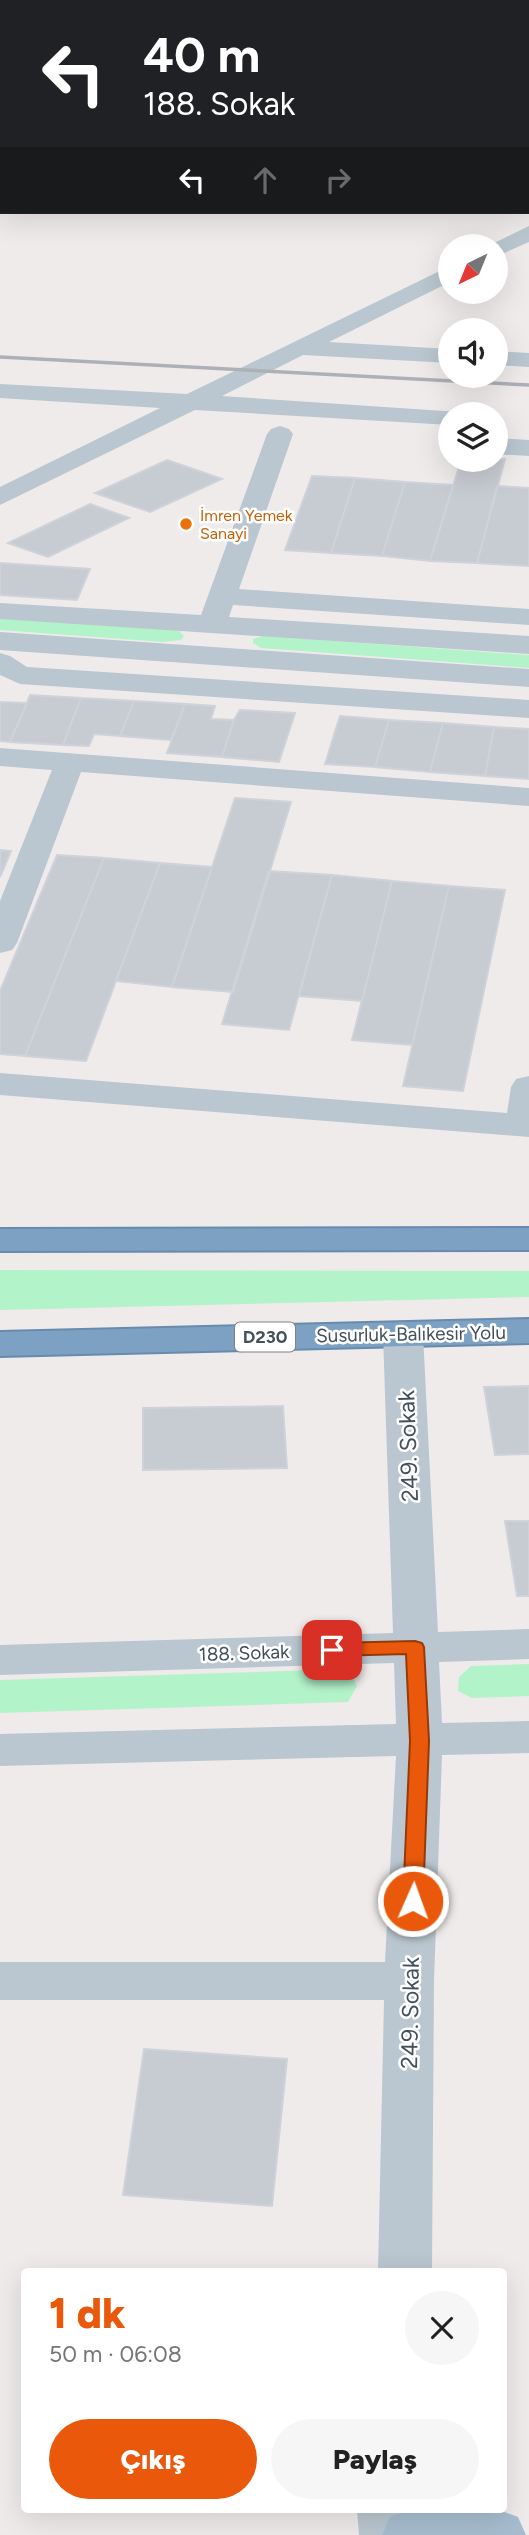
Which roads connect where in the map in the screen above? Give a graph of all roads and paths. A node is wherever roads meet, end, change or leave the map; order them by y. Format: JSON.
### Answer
{"nodes":[{"id":1,"x":529,"y":233,"type":"edge"},
{"id":2,"x":508,"y":244,"type":"edge"},
{"id":3,"x":438,"y":279,"type":"edge"},
{"id":4,"x":298,"y":348,"type":"junction"},
{"id":5,"x":438,"y":355,"type":"edge"},
{"id":6,"x":508,"y":359,"type":"edge"},
{"id":7,"x":529,"y":360,"type":"edge"},
{"id":8,"x":0,"y":391,"type":"edge"},
{"id":9,"x":194,"y":402,"type":"junction"},
{"id":10,"x":438,"y":416,"type":"edge"},
{"id":11,"x":508,"y":447,"type":"edge"},
{"id":12,"x":529,"y":448,"type":"edge"},
{"id":13,"x":0,"y":497,"type":"edge"},
{"id":14,"x":223,"y":596,"type":"junction"},
{"id":15,"x":0,"y":611,"type":"edge"},
{"id":16,"x":529,"y":617,"type":"edge"},
{"id":17,"x":212,"y":625,"type":"junction"},
{"id":18,"x":0,"y":642,"type":"edge"},
{"id":19,"x":529,"y":645,"type":"edge"},
{"id":20,"x":0,"y":662,"type":"edge"},
{"id":21,"x":529,"y":678,"type":"edge"},
{"id":22,"x":529,"y":709,"type":"edge"},
{"id":23,"x":0,"y":757,"type":"edge"},
{"id":24,"x":70,"y":762,"type":"junction"},
{"id":25,"x":529,"y":797,"type":"edge"},
{"id":26,"x":0,"y":943,"type":"edge"},
{"id":27,"x":0,"y":1084,"type":"edge"},
{"id":28,"x":529,"y":1087,"type":"edge"},
{"id":29,"x":526,"y":1126,"type":"edge"},
{"id":30,"x":529,"y":1239,"type":"edge"},
{"id":31,"x":0,"y":1240,"type":"edge"},
{"id":32,"x":529,"y":1331,"type":"edge"},
{"id":33,"x":403,"y":1334,"type":"junction"},
{"id":34,"x":0,"y":1344,"type":"edge"},
{"id":35,"x":529,"y":1644,"type":"edge"},
{"id":36,"x":415,"y":1647,"type":"junction"},
{"id":37,"x":0,"y":1660,"type":"edge"},
{"id":38,"x":529,"y":1737,"type":"edge"},
{"id":39,"x":420,"y":1741,"type":"junction"},
{"id":40,"x":0,"y":1749,"type":"edge"},
{"id":41,"x":0,"y":1981,"type":"edge"},
{"id":42,"x":410,"y":1981,"type":"junction"},
{"id":43,"x":405,"y":2268,"type":"edge"},
{"id":44,"x":386,"y":2513,"type":"edge"},
{"id":45,"x":480,"y":2524,"type":"edge"},
{"id":46,"x":388,"y":2535,"type":"edge"},
{"id":47,"x":411,"y":2535,"type":"edge"}],
"edges":[{"from":1,"to":2,"type":"street"},
{"from":3,"to":4,"type":"street"},
{"from":4,"to":5,"type":"street"},
{"from":4,"to":9,"type":"street"},
{"from":6,"to":7,"type":"street"},
{"from":8,"to":9,"type":"street"},
{"from":9,"to":10,"type":"street"},
{"from":9,"to":13,"type":"street"},
{"from":9,"to":14,"type":"street"},
{"from":11,"to":12,"type":"street"},
{"from":14,"to":16,"type":"street"},
{"from":14,"to":17,"type":"street"},
{"from":15,"to":17,"type":"street"},
{"from":17,"to":19,"type":"street"},
{"from":18,"to":21,"type":"street"},
{"from":20,"to":22,"type":"street"},
{"from":23,"to":24,"type":"street"},
{"from":24,"to":25,"type":"street"},
{"from":24,"to":26,"type":"street"},
{"from":27,"to":29,"type":"street"},
{"from":28,"to":29,"type":"street"},
{"from":30,"to":31,"type":"highway"},
{"from":32,"to":33,"type":"highway","name":"Susurluk-Balıkesir Yolu","number":"D230"},
{"from":33,"to":34,"type":"highway","name":"Susurluk-Balıkesir Yolu","number":"D230"},
{"from":33,"to":36,"type":"street","name":"249. Sokak"},
{"from":35,"to":36,"type":"street","name":"188. Sokak"},
{"from":36,"to":37,"type":"street","name":"188. Sokak"},
{"from":36,"to":39,"type":"street","name":"249. Sokak"},
{"from":38,"to":39,"type":"street"},
{"from":39,"to":40,"type":"street"},
{"from":39,"to":42,"type":"street","name":"249. Sokak"},
{"from":41,"to":42,"type":"street"},
{"from":42,"to":43,"type":"street","name":"249. Sokak"},
{"from":44,"to":46,"type":"street"},
{"from":45,"to":47,"type":"main road"}]}
